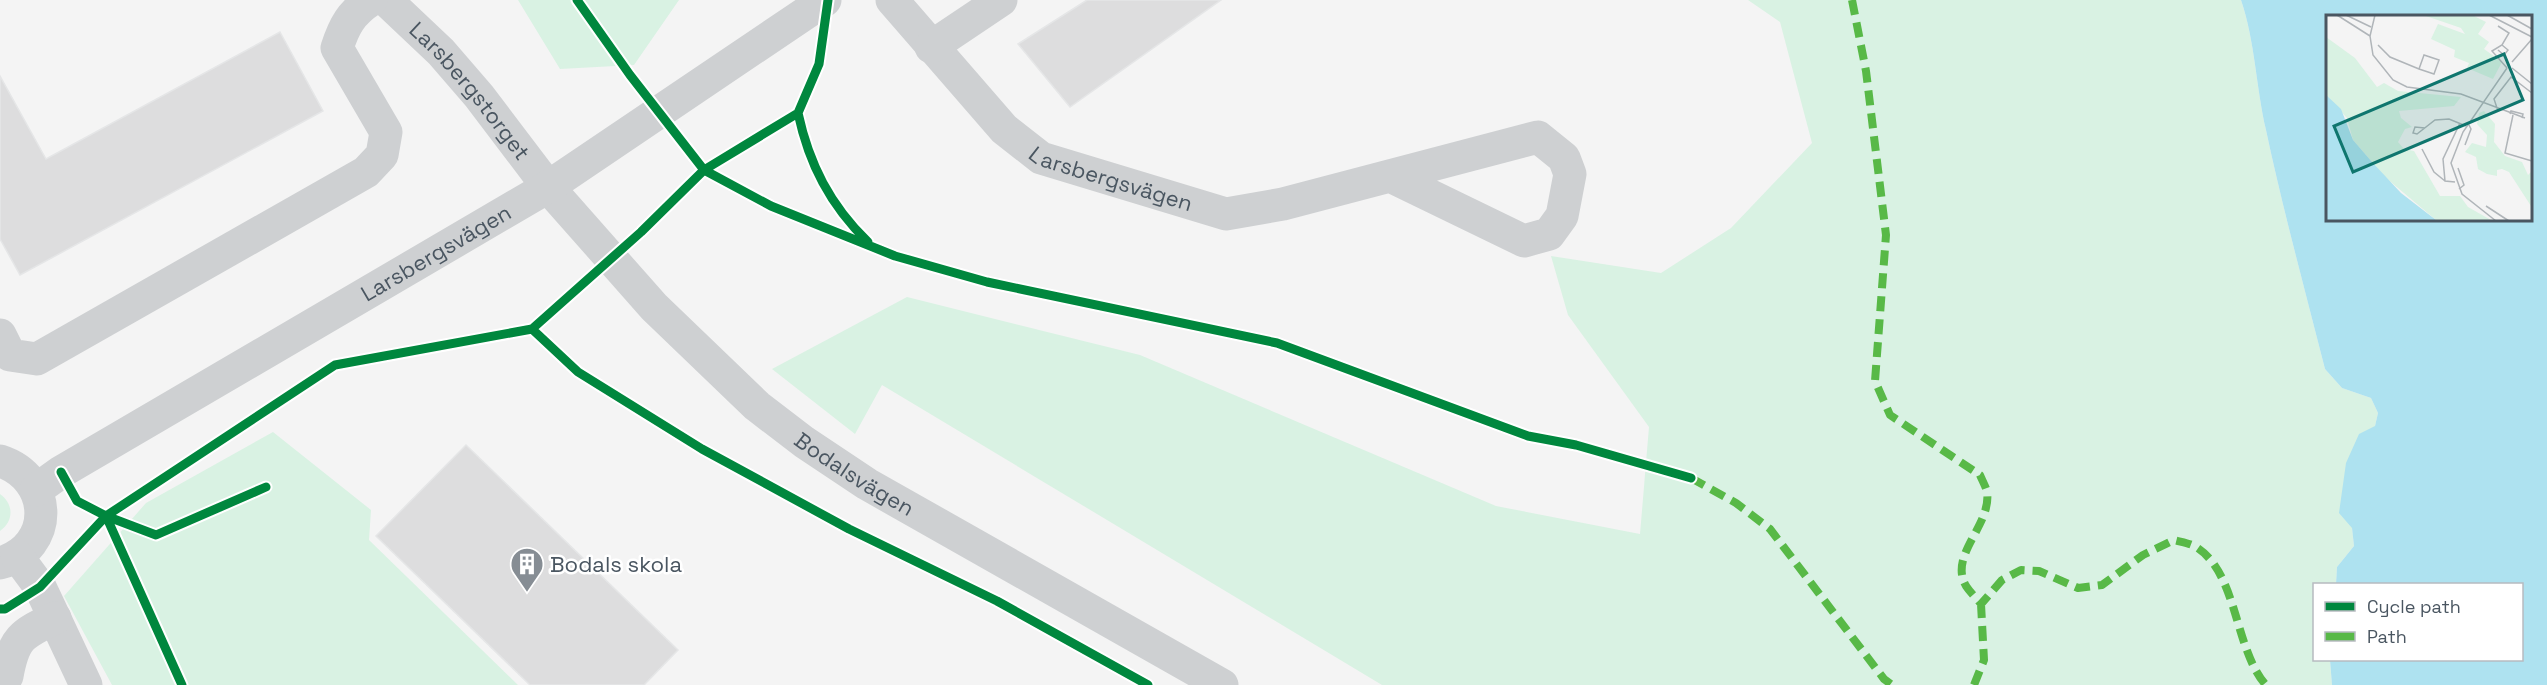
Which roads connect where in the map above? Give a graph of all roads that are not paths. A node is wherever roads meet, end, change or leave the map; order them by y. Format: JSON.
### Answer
{"nodes":[{"id":1,"x":371,"y":0,"type":"edge"},
{"id":2,"x":386,"y":0,"type":"edge"},
{"id":3,"x":825,"y":0,"type":"edge"},
{"id":4,"x":892,"y":0,"type":"edge"},
{"id":5,"x":1001,"y":0,"type":"edge"},
{"id":6,"x":931,"y":47,"type":"junction"},
{"id":7,"x":1392,"y":177,"type":"junction"},
{"id":8,"x":549,"y":187,"type":"junction"},
{"id":9,"x":0,"y":335,"type":"edge"},
{"id":10,"x":0,"y":461,"type":"edge"},
{"id":11,"x":36,"y":490,"type":"junction"},
{"id":12,"x":9,"y":559,"type":"edge"},
{"id":13,"x":55,"y":618,"type":"junction"},
{"id":14,"x":6,"y":680,"type":"edge"},
{"id":15,"x":86,"y":685,"type":"edge"},
{"id":16,"x":1222,"y":685,"type":"edge"}],
"edges":[{"from":1,"to":9,"type":"street"},
{"from":2,"to":8,"type":"street","name":"Larsbergstorget"},
{"from":3,"to":8,"type":"street","name":"Larsbergsvägen"},
{"from":4,"to":6,"type":"street","name":"Larsbergsvägen"},
{"from":5,"to":6,"type":"street"},
{"from":6,"to":7,"type":"street","name":"Larsbergsvägen"},
{"from":7,"to":7,"type":"street","name":"Larsbergsvägen"},
{"from":8,"to":11,"type":"street","name":"Larsbergsvägen"},
{"from":8,"to":16,"type":"street","name":"Bodalsvägen"},
{"from":10,"to":11,"type":"street"},
{"from":11,"to":12,"type":"street"},
{"from":12,"to":13,"type":"street"},
{"from":13,"to":14,"type":"street"},
{"from":13,"to":15,"type":"street"}]}
